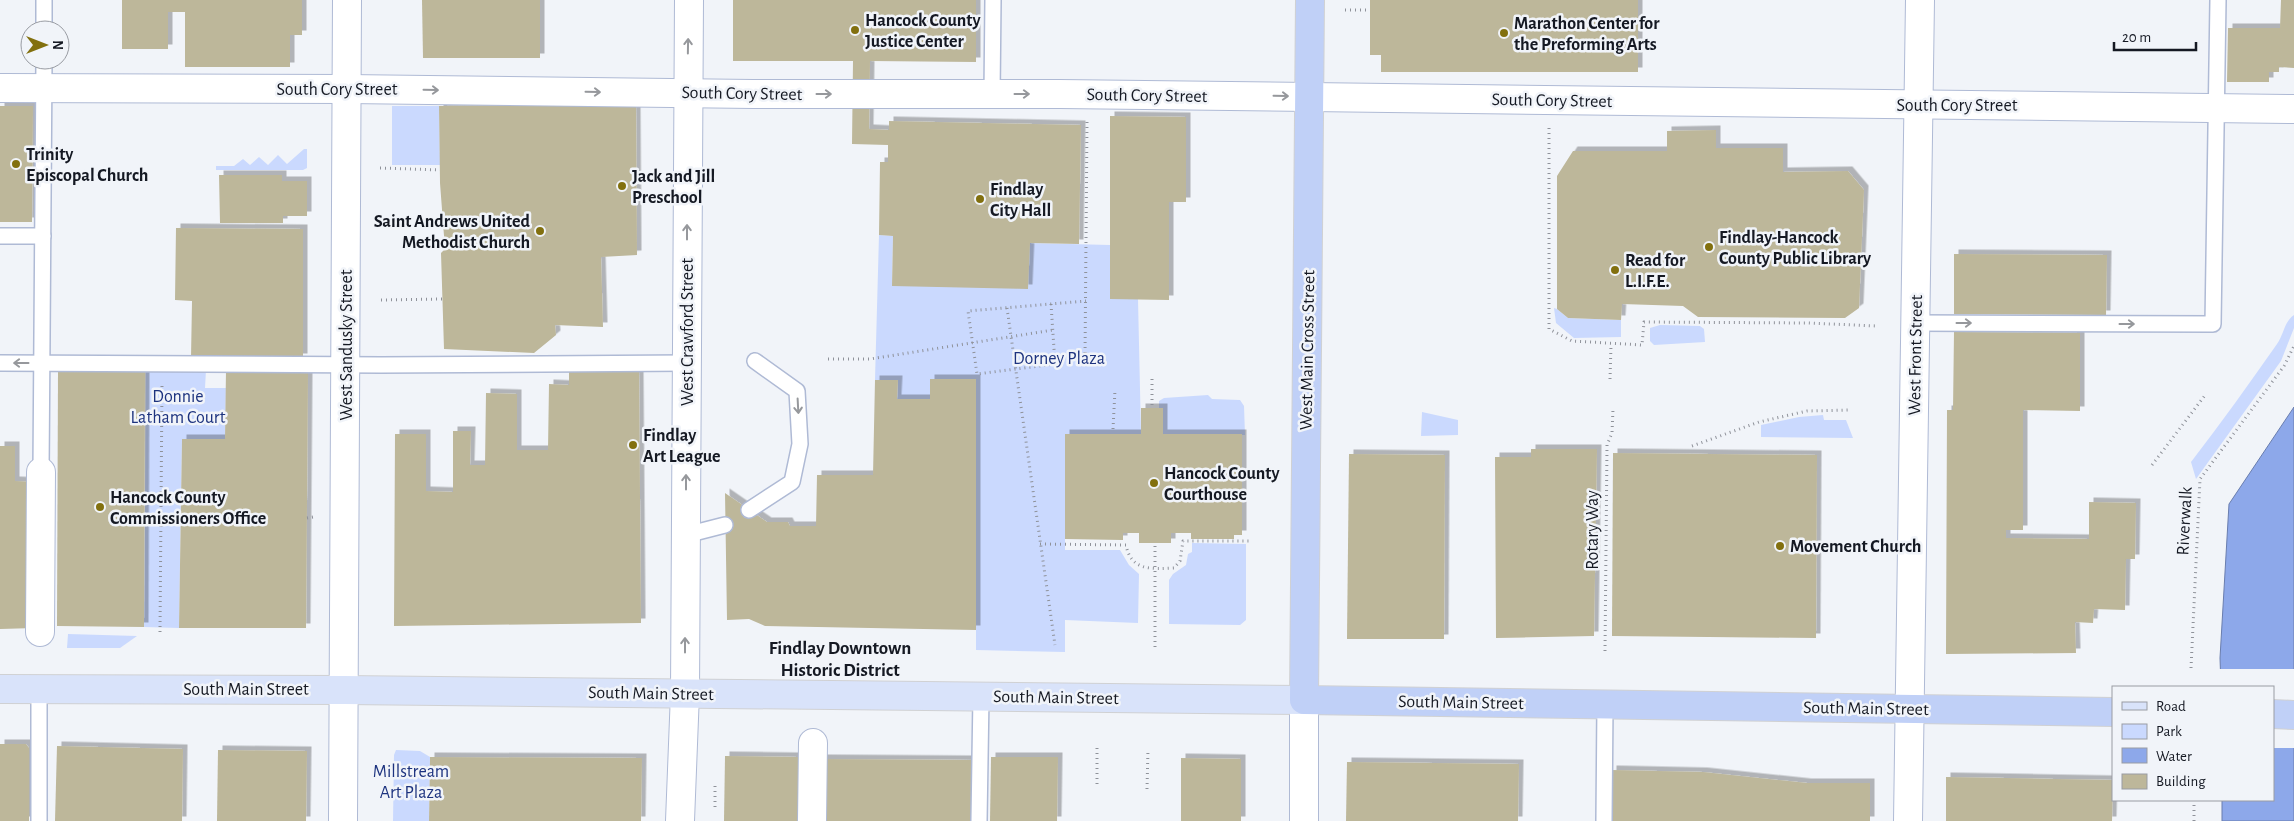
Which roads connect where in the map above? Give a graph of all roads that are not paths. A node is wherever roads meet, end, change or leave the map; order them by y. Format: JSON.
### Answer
{"nodes":[{"id":1,"x":44,"y":0,"type":"edge"},
{"id":2,"x":347,"y":0,"type":"edge"},
{"id":3,"x":689,"y":0,"type":"edge"},
{"id":4,"x":993,"y":0,"type":"edge"},
{"id":5,"x":1310,"y":0,"type":"edge"},
{"id":6,"x":1920,"y":0,"type":"edge"},
{"id":7,"x":2218,"y":0,"type":"edge"},
{"id":8,"x":44,"y":20,"type":"edge"},
{"id":9,"x":44,"y":70,"type":"edge"},
{"id":10,"x":0,"y":88,"type":"edge"},
{"id":11,"x":44,"y":88,"type":"junction"},
{"id":12,"x":347,"y":89,"type":"junction"},
{"id":13,"x":688,"y":93,"type":"junction"},
{"id":14,"x":992,"y":94,"type":"junction"},
{"id":15,"x":1309,"y":97,"type":"junction"},
{"id":16,"x":1918,"y":105,"type":"junction"},
{"id":17,"x":2216,"y":108,"type":"junction"},
{"id":18,"x":2294,"y":109,"type":"edge"},
{"id":19,"x":0,"y":236,"type":"edge"},
{"id":20,"x":43,"y":236,"type":"junction"},
{"id":21,"x":1915,"y":323,"type":"junction"},
{"id":22,"x":755,"y":361,"type":"dead end"},
{"id":23,"x":42,"y":362,"type":"junction"},
{"id":24,"x":0,"y":363,"type":"edge"},
{"id":25,"x":687,"y":363,"type":"junction"},
{"id":26,"x":346,"y":365,"type":"junction"},
{"id":27,"x":41,"y":472,"type":"joint"},
{"id":28,"x":749,"y":510,"type":"dead end"},
{"id":29,"x":725,"y":525,"type":"dead end"},
{"id":30,"x":686,"y":535,"type":"junction"},
{"id":31,"x":40,"y":632,"type":"dead end"},
{"id":32,"x":0,"y":689,"type":"edge"},
{"id":33,"x":39,"y":689,"type":"junction"},
{"id":34,"x":344,"y":690,"type":"junction"},
{"id":35,"x":685,"y":694,"type":"junction"},
{"id":36,"x":981,"y":696,"type":"junction"},
{"id":37,"x":1304,"y":700,"type":"junction"},
{"id":38,"x":1605,"y":704,"type":"junction"},
{"id":39,"x":1909,"y":709,"type":"junction"},
{"id":40,"x":2112,"y":712,"type":"edge"},
{"id":41,"x":2274,"y":714,"type":"edge"},
{"id":42,"x":2294,"y":715,"type":"edge"},
{"id":43,"x":812,"y":743,"type":"dead end"},
{"id":44,"x":39,"y":821,"type":"edge"},
{"id":45,"x":344,"y":821,"type":"edge"},
{"id":46,"x":680,"y":821,"type":"edge"},
{"id":47,"x":812,"y":821,"type":"edge"},
{"id":48,"x":979,"y":821,"type":"edge"},
{"id":49,"x":1304,"y":821,"type":"edge"},
{"id":50,"x":1604,"y":821,"type":"edge"},
{"id":51,"x":1908,"y":821,"type":"edge"}],
"edges":[{"from":1,"to":8,"type":"lane"},
{"from":2,"to":12,"type":"street","name":"West Sandusky Street"},
{"from":13,"to":3,"type":"street","name":"West Crawford Street","one_way":true},
{"from":4,"to":14,"type":"lane"},
{"from":5,"to":15,"type":"highway","name":"West Main Cross Street"},
{"from":6,"to":16,"type":"street","name":"West Front Street"},
{"from":7,"to":17,"type":"lane"},
{"from":9,"to":11,"type":"lane"},
{"from":10,"to":11,"type":"street","name":"South Cory Street"},
{"from":11,"to":12,"type":"street","name":"South Cory Street"},
{"from":11,"to":20,"type":"lane"},
{"from":12,"to":13,"type":"street","name":"South Cory Street","one_way":true},
{"from":12,"to":26,"type":"street","name":"West Sandusky Street"},
{"from":13,"to":14,"type":"street","name":"South Cory Street","one_way":true},
{"from":25,"to":13,"type":"street","name":"West Crawford Street","one_way":true},
{"from":14,"to":15,"type":"street","name":"South Cory Street","one_way":true},
{"from":15,"to":16,"type":"street","name":"South Cory Street"},
{"from":15,"to":37,"type":"highway","name":"West Main Cross Street"},
{"from":16,"to":17,"type":"street","name":"South Cory Street"},
{"from":16,"to":21,"type":"street","name":"West Front Street"},
{"from":17,"to":18,"type":"street","name":"South Cory Street"},
{"from":21,"to":17,"type":"lane","one_way":true},
{"from":19,"to":20,"type":"lane"},
{"from":20,"to":23,"type":"lane"},
{"from":21,"to":39,"type":"street","name":"West Front Street"},
{"from":22,"to":28,"type":"lane","one_way":true},
{"from":23,"to":24,"type":"lane","one_way":true},
{"from":23,"to":26,"type":"lane"},
{"from":23,"to":27,"type":"lane"},
{"from":25,"to":26,"type":"lane"},
{"from":30,"to":25,"type":"street","name":"West Crawford Street","one_way":true},
{"from":26,"to":34,"type":"street","name":"West Sandusky Street"},
{"from":27,"to":31,"type":"street"},
{"from":29,"to":30,"type":"lane"},
{"from":35,"to":30,"type":"street","name":"West Crawford Street","one_way":true},
{"from":32,"to":33,"type":"main road","name":"South Main Street"},
{"from":33,"to":34,"type":"main road","name":"South Main Street"},
{"from":33,"to":44,"type":"lane"},
{"from":34,"to":35,"type":"main road","name":"South Main Street"},
{"from":34,"to":45,"type":"street","name":"West Sandusky Street"},
{"from":35,"to":36,"type":"main road","name":"South Main Street"},
{"from":35,"to":46,"type":"street","name":"West Crawford Street"},
{"from":36,"to":37,"type":"main road","name":"South Main Street"},
{"from":36,"to":48,"type":"lane"},
{"from":37,"to":38,"type":"highway","name":"South Main Street"},
{"from":37,"to":49,"type":"street"},
{"from":38,"to":39,"type":"highway","name":"South Main Street"},
{"from":38,"to":50,"type":"lane"},
{"from":39,"to":40,"type":"highway","name":"South Main Street"},
{"from":39,"to":51,"type":"street","name":"West Front Street"},
{"from":41,"to":42,"type":"highway"},
{"from":43,"to":47,"type":"street"}]}
